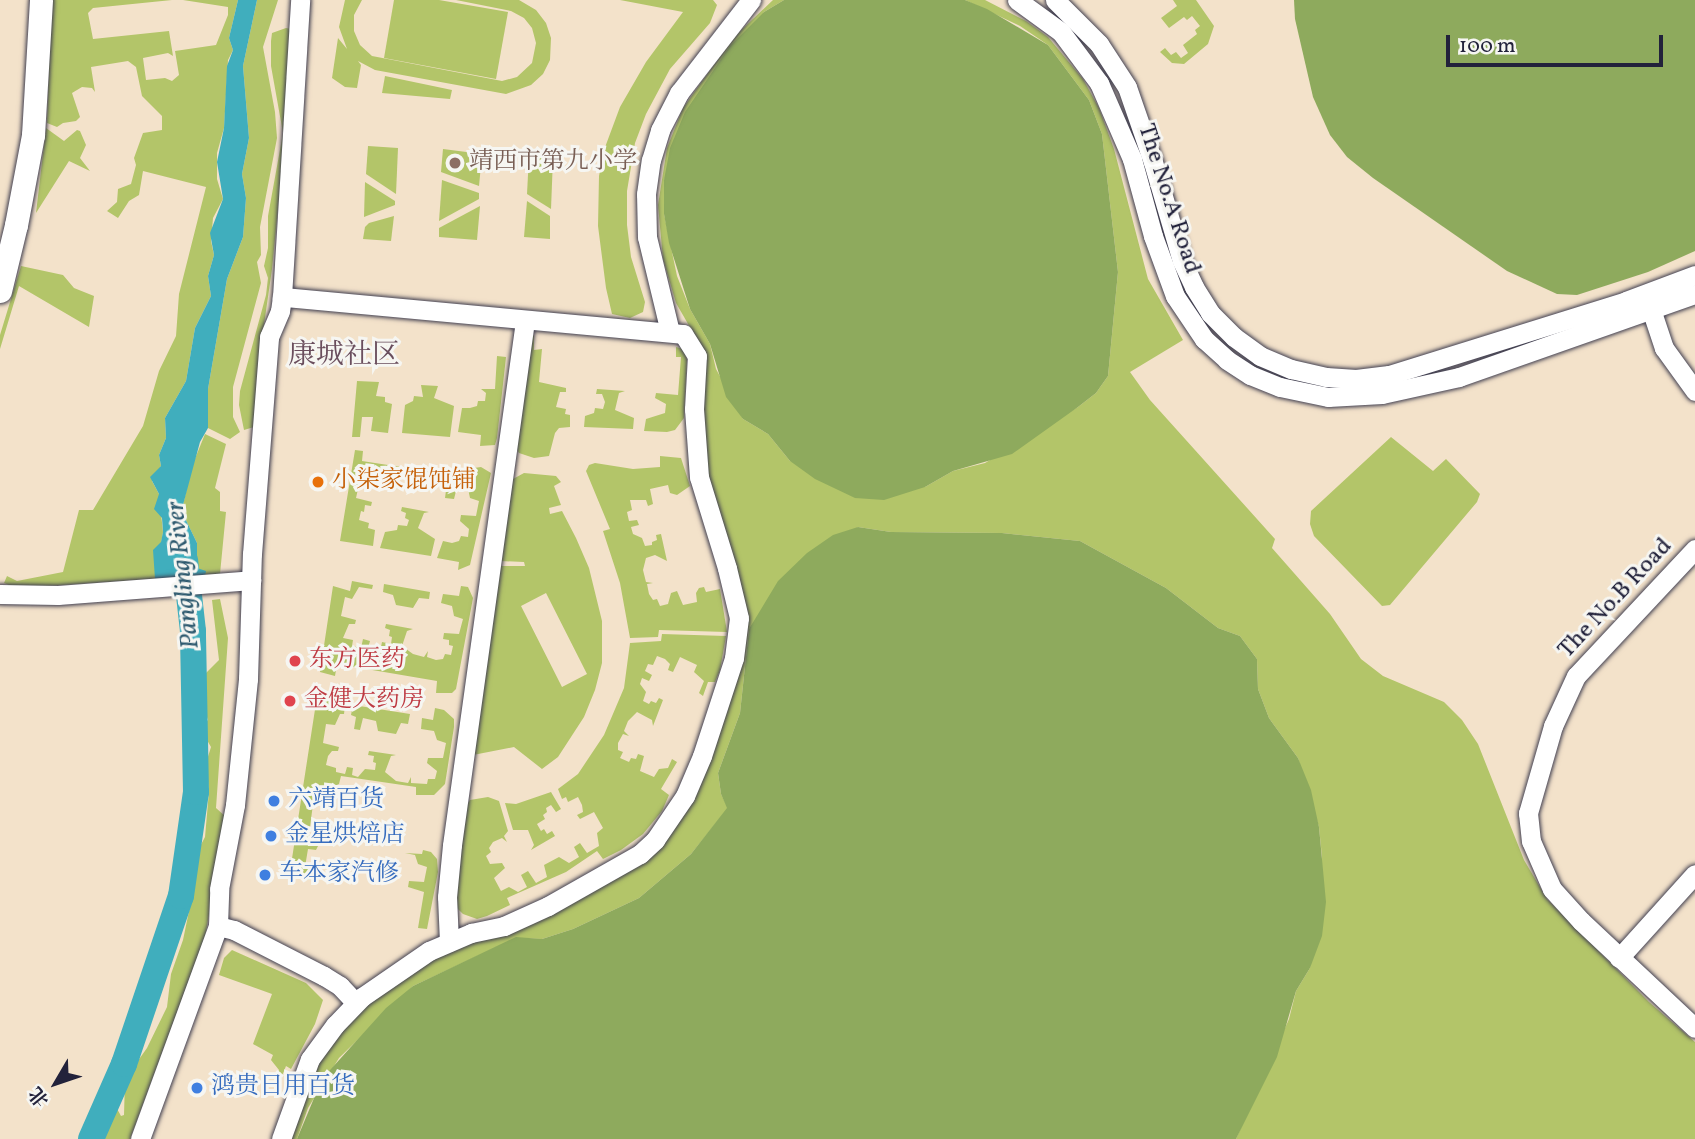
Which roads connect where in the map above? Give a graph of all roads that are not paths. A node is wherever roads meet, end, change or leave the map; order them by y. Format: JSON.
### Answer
{"nodes":[{"id":1,"x":34,"y":0,"type":"edge"},
{"id":2,"x":41,"y":0,"type":"edge"},
{"id":3,"x":300,"y":0,"type":"edge"},
{"id":4,"x":751,"y":0,"type":"edge"},
{"id":5,"x":1017,"y":0,"type":"edge"},
{"id":6,"x":1055,"y":0,"type":"edge"},
{"id":7,"x":0,"y":262,"type":"edge"},
{"id":8,"x":1695,"y":275,"type":"edge"},
{"id":9,"x":0,"y":291,"type":"edge"},
{"id":10,"x":1695,"y":294,"type":"edge"},
{"id":11,"x":282,"y":297,"type":"junction"},
{"id":12,"x":1648,"y":301,"type":"junction"},
{"id":13,"x":525,"y":321,"type":"junction"},
{"id":14,"x":670,"y":332,"type":"junction"},
{"id":15,"x":1695,"y":391,"type":"edge"},
{"id":16,"x":1695,"y":549,"type":"edge"},
{"id":17,"x":251,"y":580,"type":"junction"},
{"id":18,"x":0,"y":594,"type":"edge"},
{"id":19,"x":1695,"y":874,"type":"edge"},
{"id":20,"x":219,"y":926,"type":"junction"},
{"id":21,"x":449,"y":942,"type":"junction"},
{"id":22,"x":1619,"y":958,"type":"junction"},
{"id":23,"x":355,"y":1002,"type":"junction"},
{"id":24,"x":1695,"y":1028,"type":"edge"},
{"id":25,"x":140,"y":1139,"type":"edge"},
{"id":26,"x":281,"y":1139,"type":"edge"}],
"edges":[{"from":1,"to":7,"type":"main road"},
{"from":2,"to":9,"type":"main road"},
{"from":3,"to":11,"type":"street"},
{"from":4,"to":14,"type":"street"},
{"from":5,"to":12,"type":"street","name":"The No.A Road"},
{"from":6,"to":12,"type":"street","name":"The No.A Road"},
{"from":8,"to":12,"type":"street","name":"The No.A Road"},
{"from":10,"to":12,"type":"street","name":"The No.A Road"},
{"from":11,"to":13,"type":"street"},
{"from":11,"to":17,"type":"street"},
{"from":12,"to":15,"type":"street"},
{"from":13,"to":14,"type":"street"},
{"from":13,"to":21,"type":"street"},
{"from":14,"to":21,"type":"street"},
{"from":16,"to":22,"type":"street","name":"The No.B Road"},
{"from":17,"to":18,"type":"street"},
{"from":17,"to":20,"type":"street"},
{"from":19,"to":22,"type":"street"},
{"from":20,"to":23,"type":"street"},
{"from":20,"to":25,"type":"street"},
{"from":21,"to":23,"type":"street"},
{"from":22,"to":24,"type":"street","name":"The No.B Road"},
{"from":23,"to":26,"type":"street"}]}
